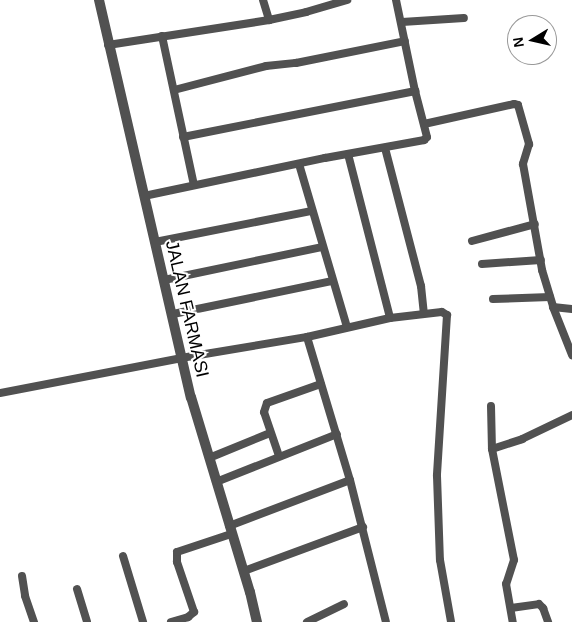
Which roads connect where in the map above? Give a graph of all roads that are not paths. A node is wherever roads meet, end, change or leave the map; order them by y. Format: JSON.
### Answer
{"nodes":[{"id":1,"x":99,"y":0,"type":"edge"},
{"id":2,"x":263,"y":0,"type":"edge"},
{"id":3,"x":347,"y":0,"type":"edge"},
{"id":4,"x":396,"y":0,"type":"edge"},
{"id":5,"x":464,"y":18,"type":"dead end"},
{"id":6,"x":269,"y":20,"type":"junction"},
{"id":7,"x":402,"y":22,"type":"junction"},
{"id":8,"x":162,"y":36,"type":"junction"},
{"id":9,"x":405,"y":42,"type":"junction"},
{"id":10,"x":108,"y":45,"type":"junction"},
{"id":11,"x":174,"y":90,"type":"junction"},
{"id":12,"x":415,"y":91,"type":"junction"},
{"id":13,"x":424,"y":124,"type":"junction"},
{"id":14,"x":183,"y":137,"type":"junction"},
{"id":15,"x":384,"y":148,"type":"junction"},
{"id":16,"x":348,"y":154,"type":"junction"},
{"id":17,"x":299,"y":164,"type":"junction"},
{"id":18,"x":194,"y":185,"type":"junction"},
{"id":19,"x":144,"y":196,"type":"junction"},
{"id":20,"x":312,"y":211,"type":"junction"},
{"id":21,"x":535,"y":224,"type":"junction"},
{"id":22,"x":472,"y":241,"type":"dead end"},
{"id":23,"x":155,"y":242,"type":"junction"},
{"id":24,"x":322,"y":247,"type":"junction"},
{"id":25,"x":541,"y":260,"type":"junction"},
{"id":26,"x":482,"y":264,"type":"dead end"},
{"id":27,"x":164,"y":280,"type":"junction"},
{"id":28,"x":333,"y":280,"type":"junction"},
{"id":29,"x":550,"y":297,"type":"junction"},
{"id":30,"x":493,"y":298,"type":"dead end"},
{"id":31,"x":553,"y":307,"type":"junction"},
{"id":32,"x":572,"y":310,"type":"edge"},
{"id":33,"x":172,"y":314,"type":"junction"},
{"id":34,"x":424,"y":314,"type":"junction"},
{"id":35,"x":390,"y":318,"type":"junction"},
{"id":36,"x":347,"y":327,"type":"junction"},
{"id":37,"x":307,"y":337,"type":"junction"},
{"id":38,"x":572,"y":355,"type":"edge"},
{"id":39,"x":182,"y":358,"type":"junction"},
{"id":40,"x":321,"y":384,"type":"junction"},
{"id":41,"x":0,"y":393,"type":"edge"},
{"id":42,"x":491,"y":406,"type":"dead end"},
{"id":43,"x":572,"y":415,"type":"edge"},
{"id":44,"x":270,"y":433,"type":"junction"},
{"id":45,"x":336,"y":434,"type":"junction"},
{"id":46,"x":492,"y":449,"type":"junction"},
{"id":47,"x":278,"y":456,"type":"junction"},
{"id":48,"x":209,"y":458,"type":"junction"},
{"id":49,"x":350,"y":480,"type":"junction"},
{"id":50,"x":216,"y":482,"type":"junction"},
{"id":51,"x":364,"y":527,"type":"junction"},
{"id":52,"x":230,"y":530,"type":"junction"},
{"id":53,"x":123,"y":556,"type":"dead end"},
{"id":54,"x":244,"y":571,"type":"junction"},
{"id":55,"x":22,"y":576,"type":"dead end"},
{"id":56,"x":77,"y":589,"type":"dead end"},
{"id":57,"x":344,"y":604,"type":"dead end"},
{"id":58,"x":511,"y":608,"type":"junction"},
{"id":59,"x":34,"y":622,"type":"edge"},
{"id":60,"x":87,"y":622,"type":"edge"},
{"id":61,"x":143,"y":622,"type":"edge"},
{"id":62,"x":171,"y":622,"type":"edge"},
{"id":63,"x":257,"y":622,"type":"edge"},
{"id":64,"x":307,"y":622,"type":"edge"},
{"id":65,"x":386,"y":622,"type":"edge"},
{"id":66,"x":450,"y":622,"type":"edge"},
{"id":67,"x":513,"y":622,"type":"edge"},
{"id":68,"x":548,"y":622,"type":"edge"}],
"edges":[{"from":1,"to":10,"type":"street","name":"JALAN FARMASI"},
{"from":2,"to":6,"type":"street"},
{"from":3,"to":6,"type":"street"},
{"from":4,"to":7,"type":"street"},
{"from":5,"to":7,"type":"street"},
{"from":6,"to":8,"type":"street"},
{"from":7,"to":9,"type":"street"},
{"from":8,"to":10,"type":"street"},
{"from":8,"to":11,"type":"street"},
{"from":9,"to":11,"type":"street"},
{"from":9,"to":12,"type":"street"},
{"from":10,"to":19,"type":"street","name":"JALAN FARMASI"},
{"from":11,"to":14,"type":"street"},
{"from":12,"to":13,"type":"street"},
{"from":12,"to":14,"type":"street"},
{"from":13,"to":15,"type":"street"},
{"from":13,"to":21,"type":"street"},
{"from":14,"to":18,"type":"street"},
{"from":15,"to":16,"type":"street"},
{"from":15,"to":34,"type":"street"},
{"from":16,"to":17,"type":"street"},
{"from":16,"to":35,"type":"street"},
{"from":17,"to":18,"type":"street"},
{"from":17,"to":20,"type":"street"},
{"from":18,"to":19,"type":"street"},
{"from":19,"to":23,"type":"street","name":"JALAN FARMASI"},
{"from":20,"to":23,"type":"street"},
{"from":20,"to":24,"type":"street"},
{"from":21,"to":22,"type":"street"},
{"from":21,"to":25,"type":"street"},
{"from":23,"to":27,"type":"street","name":"JALAN FARMASI"},
{"from":24,"to":27,"type":"street"},
{"from":24,"to":28,"type":"street"},
{"from":25,"to":26,"type":"street"},
{"from":25,"to":29,"type":"street"},
{"from":27,"to":33,"type":"street","name":"JALAN FARMASI"},
{"from":28,"to":33,"type":"street"},
{"from":28,"to":36,"type":"street"},
{"from":29,"to":30,"type":"street"},
{"from":29,"to":31,"type":"street"},
{"from":31,"to":32,"type":"street"},
{"from":31,"to":38,"type":"street"},
{"from":33,"to":39,"type":"street","name":"JALAN FARMASI"},
{"from":34,"to":35,"type":"street"},
{"from":34,"to":66,"type":"street"},
{"from":35,"to":36,"type":"street"},
{"from":36,"to":37,"type":"street"},
{"from":37,"to":39,"type":"street"},
{"from":37,"to":40,"type":"street"},
{"from":39,"to":41,"type":"street"},
{"from":39,"to":48,"type":"street","name":"JALAN FARMASI"},
{"from":40,"to":44,"type":"street"},
{"from":40,"to":45,"type":"street"},
{"from":42,"to":46,"type":"street"},
{"from":43,"to":46,"type":"street"},
{"from":44,"to":47,"type":"street"},
{"from":44,"to":48,"type":"street"},
{"from":45,"to":47,"type":"street"},
{"from":45,"to":49,"type":"street"},
{"from":46,"to":58,"type":"street"},
{"from":47,"to":50,"type":"street"},
{"from":48,"to":50,"type":"street","name":"JALAN FARMASI"},
{"from":49,"to":51,"type":"street"},
{"from":49,"to":52,"type":"street"},
{"from":50,"to":52,"type":"street","name":"JALAN FARMASI"},
{"from":51,"to":54,"type":"street"},
{"from":51,"to":65,"type":"street"},
{"from":52,"to":54,"type":"street","name":"JALAN FARMASI"},
{"from":52,"to":62,"type":"street"},
{"from":53,"to":61,"type":"street"},
{"from":54,"to":63,"type":"street","name":"JALAN FARMASI"},
{"from":55,"to":59,"type":"street"},
{"from":56,"to":60,"type":"street"},
{"from":57,"to":64,"type":"street"},
{"from":58,"to":67,"type":"street"},
{"from":58,"to":68,"type":"street"}]}
